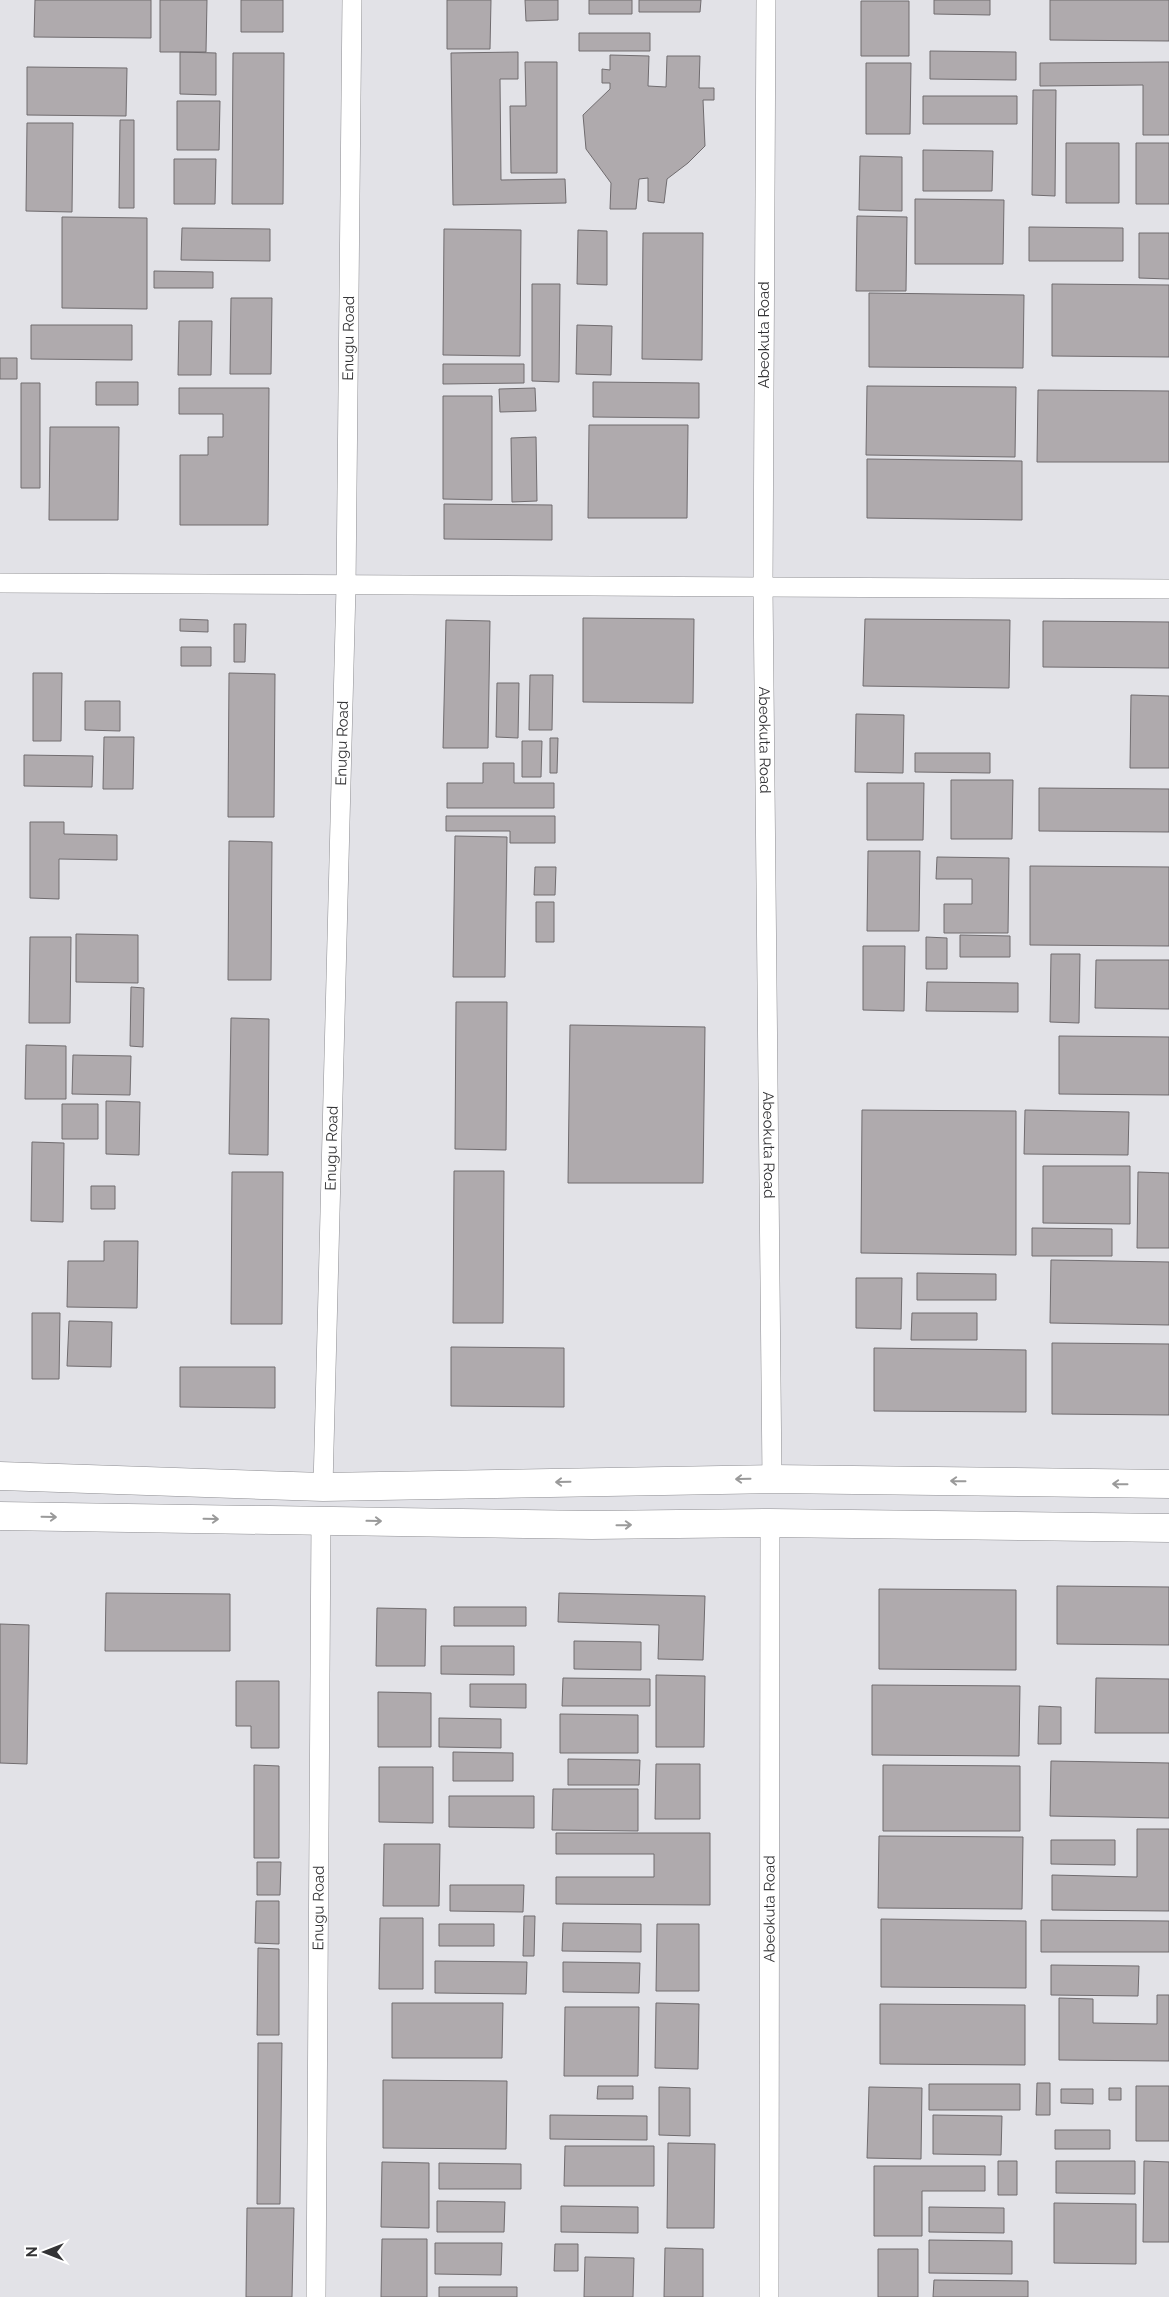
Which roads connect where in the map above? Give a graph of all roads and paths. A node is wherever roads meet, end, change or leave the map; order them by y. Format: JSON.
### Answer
{"nodes":[{"id":1,"x":352,"y":0,"type":"edge"},
{"id":2,"x":766,"y":0,"type":"edge"},
{"id":3,"x":0,"y":583,"type":"edge"},
{"id":4,"x":346,"y":587,"type":"junction"},
{"id":5,"x":763,"y":587,"type":"junction"},
{"id":6,"x":1169,"y":590,"type":"edge"},
{"id":7,"x":0,"y":1476,"type":"edge"},
{"id":8,"x":772,"y":1479,"type":"junction"},
{"id":9,"x":594,"y":1482,"type":"junction"},
{"id":10,"x":1169,"y":1484,"type":"edge"},
{"id":11,"x":323,"y":1487,"type":"junction"},
{"id":12,"x":0,"y":1516,"type":"edge"},
{"id":13,"x":320,"y":1520,"type":"junction"},
{"id":14,"x":770,"y":1523,"type":"junction"},
{"id":15,"x":592,"y":1525,"type":"junction"},
{"id":16,"x":1169,"y":1528,"type":"edge"},
{"id":17,"x":316,"y":2297,"type":"edge"},
{"id":18,"x":769,"y":2297,"type":"edge"}],
"edges":[{"from":1,"to":4,"type":"lane","name":"Enugu Road"},
{"from":2,"to":5,"type":"lane","name":"Abeokuta Road"},
{"from":3,"to":4,"type":"lane"},
{"from":4,"to":5,"type":"lane"},
{"from":4,"to":11,"type":"lane","name":"Enugu Road"},
{"from":5,"to":6,"type":"lane"},
{"from":5,"to":8,"type":"lane","name":"Abeokuta Road"},
{"from":7,"to":11,"type":"main road"},
{"from":8,"to":9,"type":"main road","one_way":true},
{"from":10,"to":8,"type":"main road","one_way":true},
{"from":9,"to":11,"type":"main road","one_way":true},
{"from":9,"to":15,"type":"main road"},
{"from":12,"to":13,"type":"main road","one_way":true},
{"from":13,"to":15,"type":"main road","one_way":true},
{"from":13,"to":17,"type":"lane","name":"Enugu Road"},
{"from":15,"to":14,"type":"main road","one_way":true},
{"from":14,"to":16,"type":"main road"},
{"from":14,"to":18,"type":"lane","name":"Abeokuta Road"}]}
